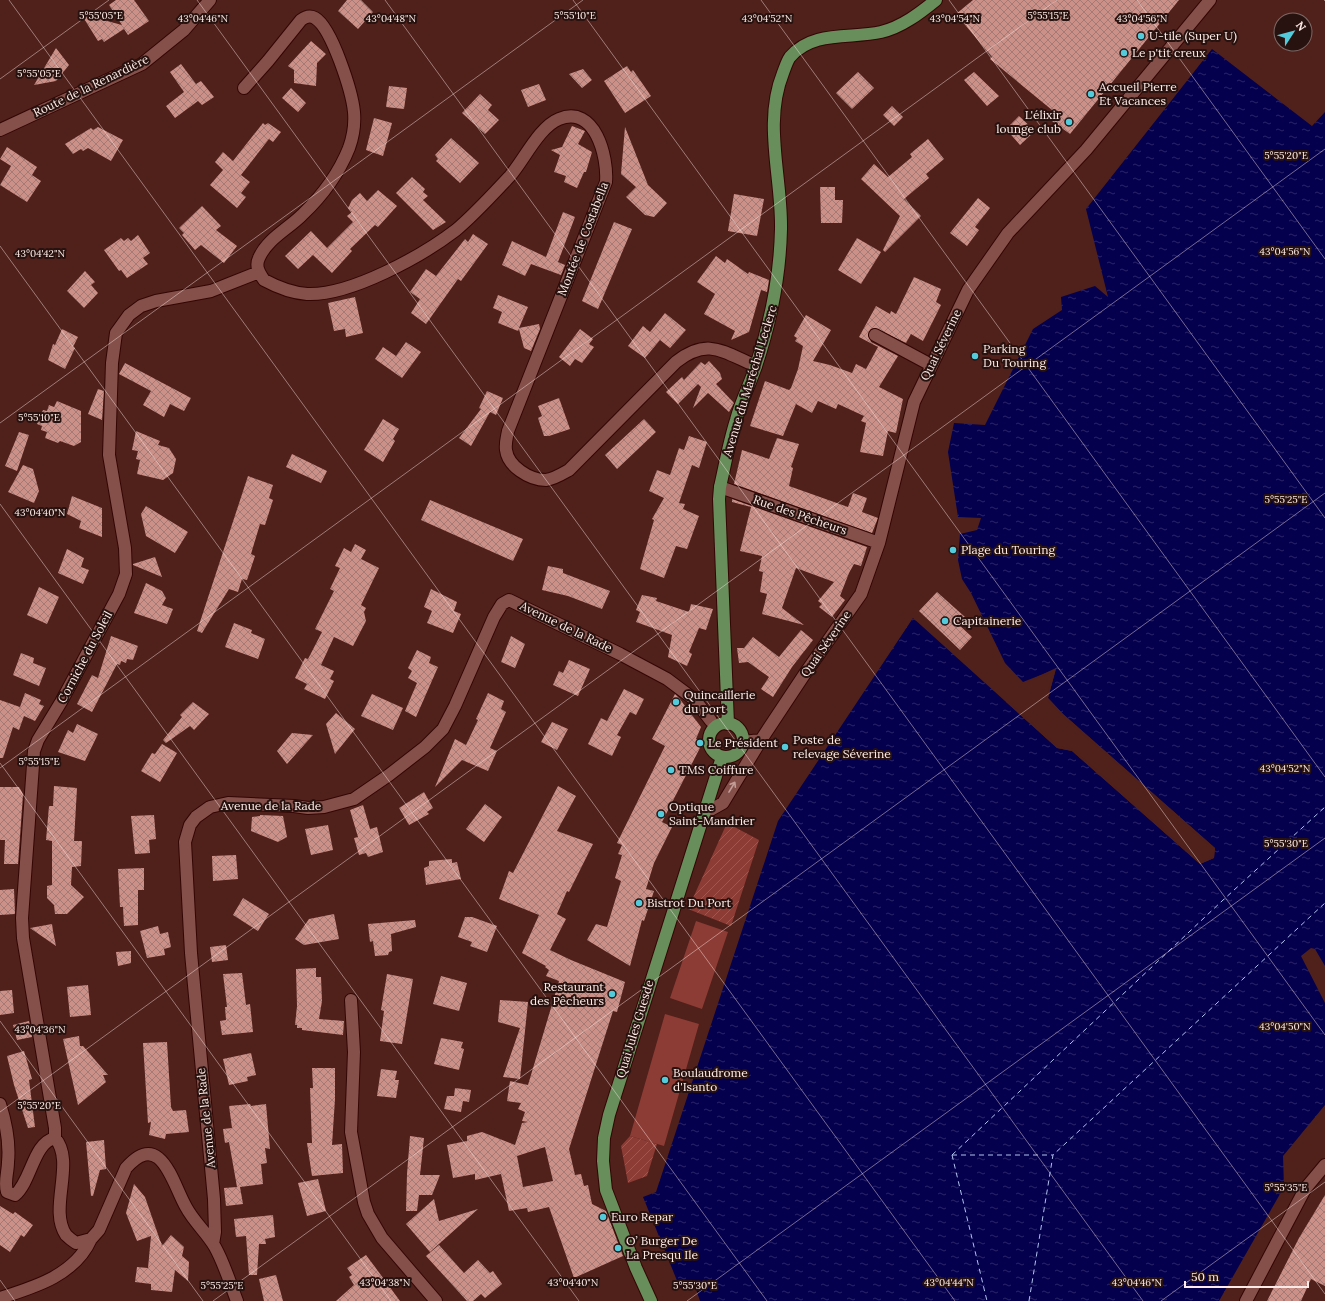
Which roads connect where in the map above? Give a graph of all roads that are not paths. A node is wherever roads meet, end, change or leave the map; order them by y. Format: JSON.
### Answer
{"nodes":[{"id":1,"x":210,"y":0,"type":"edge"},
{"id":2,"x":936,"y":0,"type":"edge"},
{"id":3,"x":1210,"y":0,"type":"edge"},
{"id":4,"x":244,"y":88,"type":"dead end"},
{"id":5,"x":0,"y":130,"type":"edge"},
{"id":6,"x":259,"y":272,"type":"junction"},
{"id":7,"x":875,"y":335,"type":"dead end"},
{"id":8,"x":931,"y":365,"type":"junction"},
{"id":9,"x":756,"y":366,"type":"junction"},
{"id":10,"x":720,"y":487,"type":"junction"},
{"id":11,"x":879,"y":543,"type":"junction"},
{"id":12,"x":710,"y":720,"type":"dead end"},
{"id":13,"x":728,"y":724,"type":"junction"},
{"id":14,"x":761,"y":740,"type":"junction"},
{"id":15,"x":743,"y":742,"type":"junction"},
{"id":16,"x":722,"y":757,"type":"junction"},
{"id":17,"x":705,"y":813,"type":"junction"},
{"id":18,"x":351,"y":1000,"type":"dead end"},
{"id":19,"x":0,"y":1104,"type":"edge"},
{"id":20,"x":55,"y":1138,"type":"junction"},
{"id":21,"x":1325,"y":1165,"type":"edge"},
{"id":22,"x":91,"y":1239,"type":"junction"},
{"id":23,"x":213,"y":1244,"type":"junction"},
{"id":24,"x":0,"y":1298,"type":"edge"},
{"id":25,"x":237,"y":1301,"type":"edge"},
{"id":26,"x":436,"y":1301,"type":"edge"},
{"id":27,"x":651,"y":1301,"type":"edge"},
{"id":28,"x":1246,"y":1301,"type":"edge"}],
"edges":[{"from":1,"to":5,"type":"street","name":"Route de la Renardière"},
{"from":2,"to":9,"type":"main road","name":"Avenue du Maréchal Leclerc"},
{"from":3,"to":8,"type":"street","name":"Quai Séverine"},
{"from":4,"to":6,"type":"street"},
{"from":6,"to":9,"type":"street","name":"Montée de Costabella"},
{"from":6,"to":20,"type":"street","name":"Corniche du Soleil"},
{"from":7,"to":8,"type":"street"},
{"from":8,"to":11,"type":"street","name":"Quai Séverine"},
{"from":9,"to":10,"type":"main road","name":"Avenue du Maréchal Leclerc"},
{"from":10,"to":11,"type":"street","name":"Rue des Pêcheurs"},
{"from":10,"to":13,"type":"main road","name":"Avenue du Maréchal Leclerc"},
{"from":11,"to":14,"type":"street","name":"Quai Séverine"},
{"from":12,"to":23,"type":"street","name":"Avenue de la Rade"},
{"from":13,"to":15,"type":"main road"},
{"from":13,"to":16,"type":"main road"},
{"from":14,"to":15,"type":"street"},
{"from":17,"to":14,"type":"street","name":"Quai Séverine","one_way":true},
{"from":15,"to":16,"type":"main road"},
{"from":16,"to":17,"type":"main road","name":"Quai Jules Guesde"},
{"from":17,"to":27,"type":"main road","name":"Quai Jules Guesde"},
{"from":18,"to":26,"type":"street"},
{"from":19,"to":20,"type":"street"},
{"from":20,"to":22,"type":"street","name":"Corniche du Soleil"},
{"from":21,"to":28,"type":"street"},
{"from":22,"to":23,"type":"street"},
{"from":22,"to":24,"type":"street"},
{"from":23,"to":25,"type":"street"}]}
